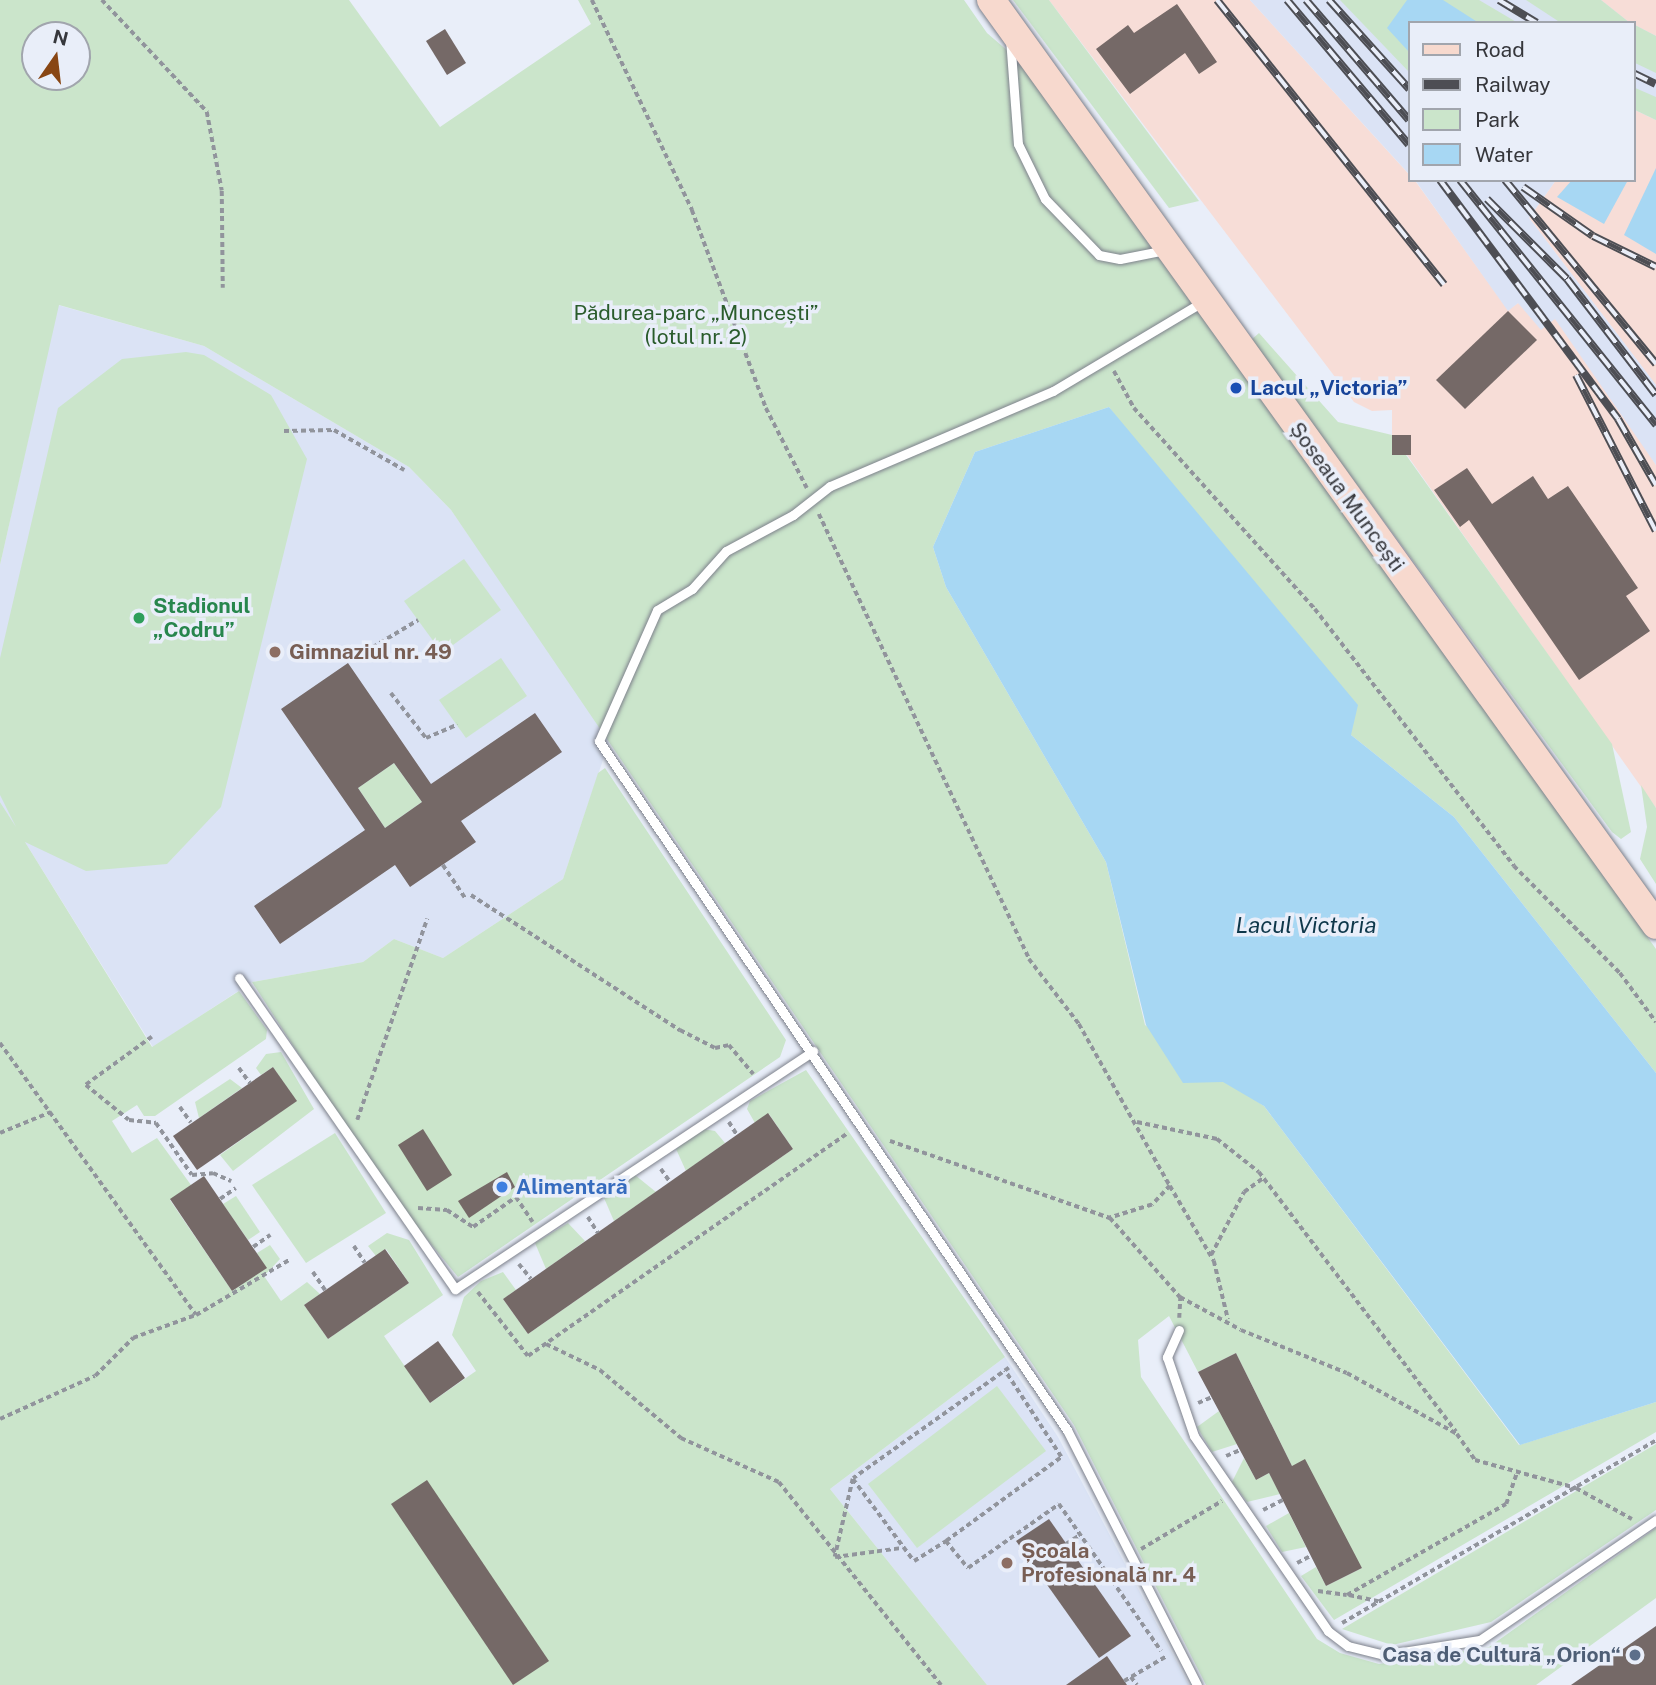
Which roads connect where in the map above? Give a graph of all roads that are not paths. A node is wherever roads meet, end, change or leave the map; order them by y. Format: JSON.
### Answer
{"nodes":[{"id":1,"x":991,"y":0,"type":"edge"},
{"id":2,"x":1009,"y":26,"type":"junction"},
{"id":3,"x":1170,"y":250,"type":"junction"},
{"id":4,"x":1206,"y":300,"type":"junction"},
{"id":5,"x":1656,"y":925,"type":"edge"},
{"id":6,"x":239,"y":978,"type":"dead end"},
{"id":7,"x":813,"y":1051,"type":"junction"},
{"id":8,"x":1179,"y":1331,"type":"dead end"},
{"id":9,"x":1656,"y":1520,"type":"edge"},
{"id":10,"x":1197,"y":1685,"type":"edge"}],
"edges":[{"from":1,"to":2,"type":"main road","name":"Șoseaua Muncești"},
{"from":2,"to":3,"type":"main road","name":"Șoseaua Muncești"},
{"from":2,"to":3,"type":"lane"},
{"from":3,"to":4,"type":"main road","name":"Șoseaua Muncești"},
{"from":4,"to":5,"type":"main road","name":"Șoseaua Muncești"},
{"from":4,"to":7,"type":"lane"},
{"from":6,"to":7,"type":"lane"},
{"from":7,"to":10,"type":"lane"},
{"from":8,"to":9,"type":"lane"}]}
